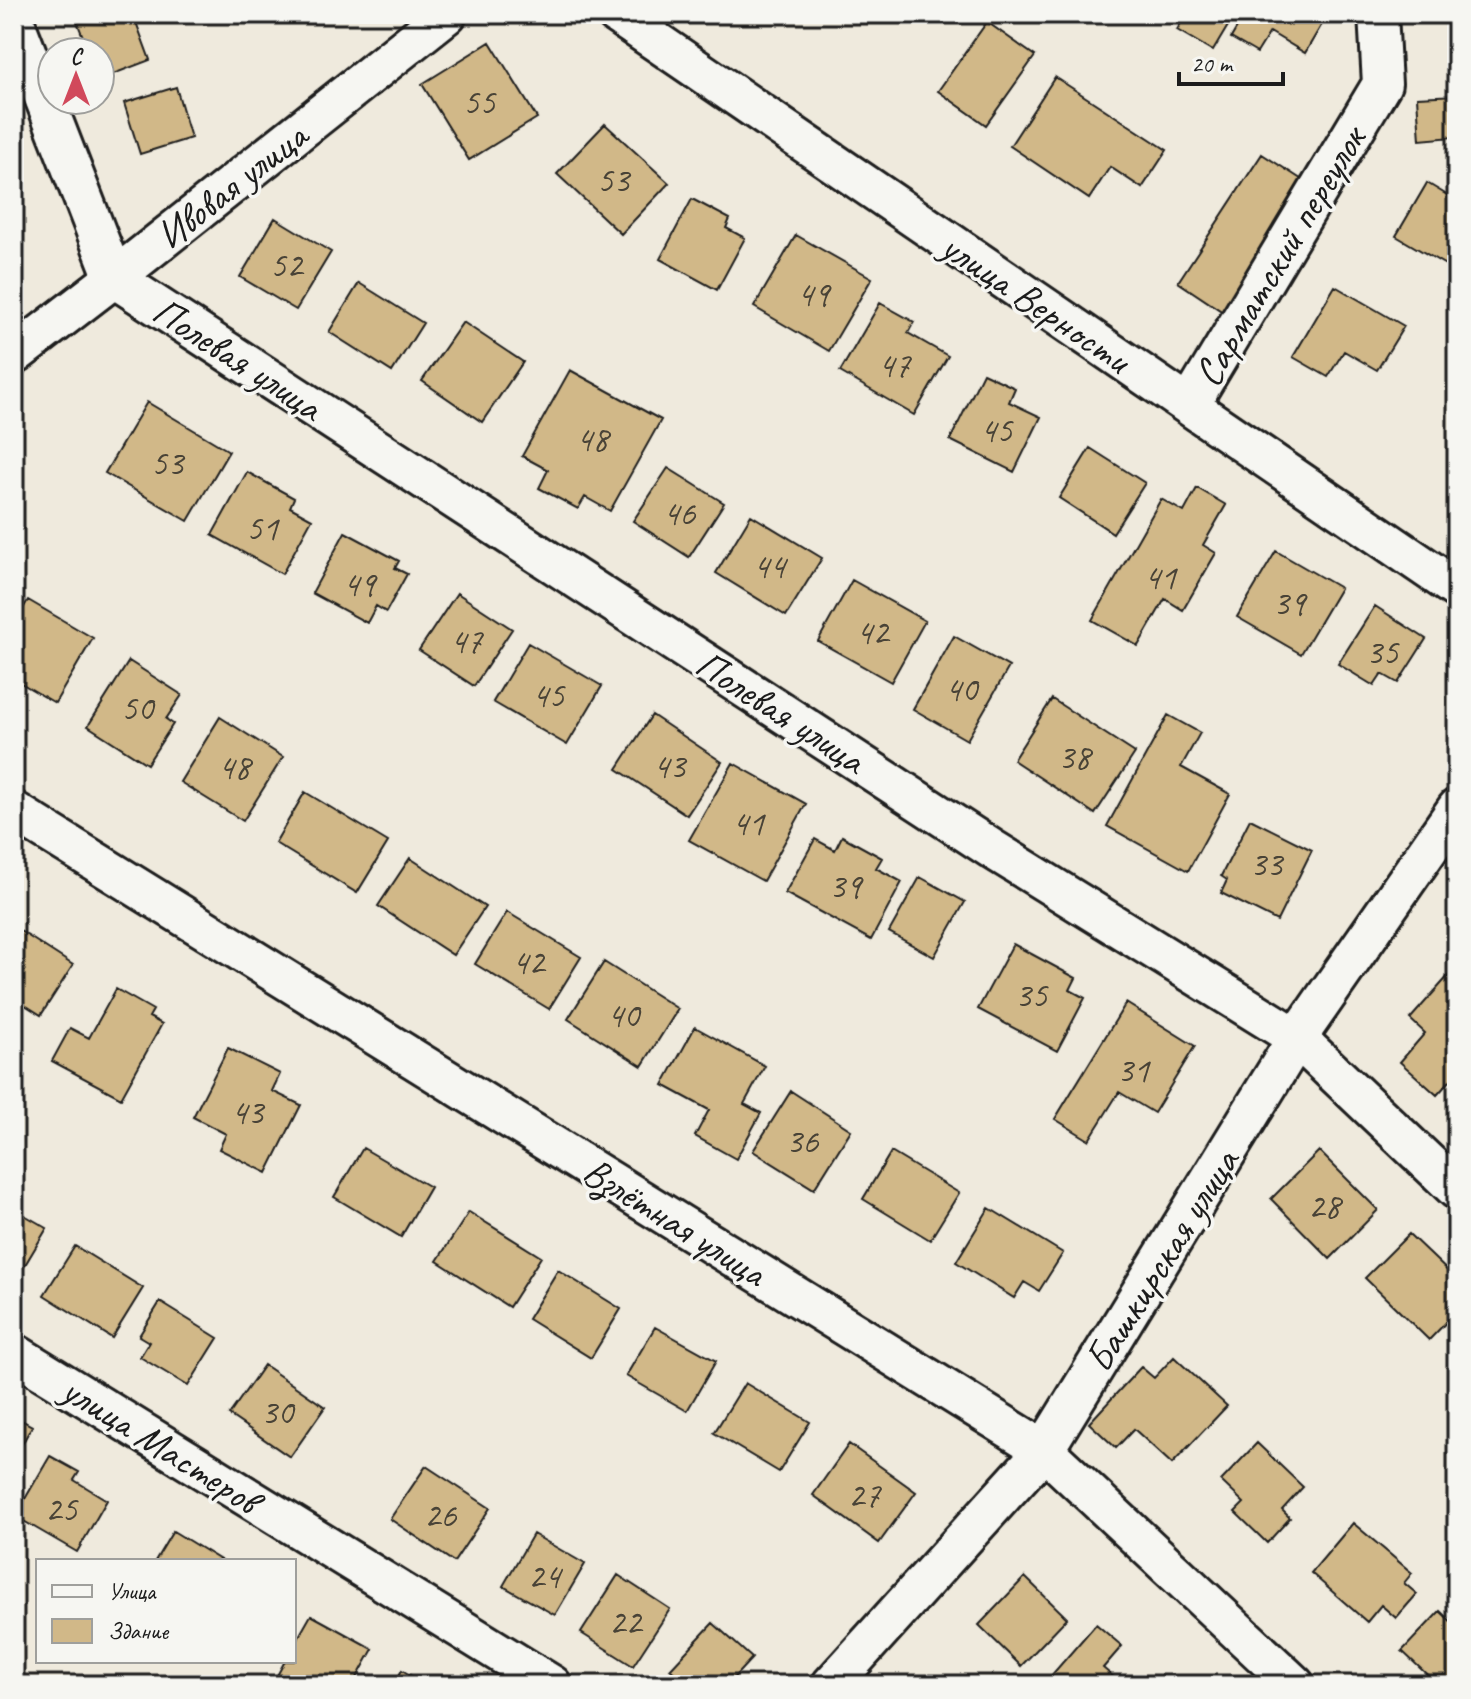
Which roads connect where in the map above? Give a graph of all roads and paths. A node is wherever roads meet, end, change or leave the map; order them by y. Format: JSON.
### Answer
{"nodes":[{"id":1,"x":447,"y":14,"type":"edge"},
{"id":2,"x":616,"y":14,"type":"edge"},
{"id":3,"x":1378,"y":14,"type":"edge"},
{"id":4,"x":14,"y":20,"type":"edge"},
{"id":5,"x":114,"y":278,"type":"junction"},
{"id":6,"x":14,"y":355,"type":"edge"},
{"id":7,"x":1189,"y":406,"type":"junction"},
{"id":8,"x":1457,"y":589,"type":"edge"},
{"id":9,"x":1457,"y":808,"type":"edge"},
{"id":10,"x":14,"y":811,"type":"edge"},
{"id":11,"x":1297,"y":1038,"type":"junction"},
{"id":12,"x":1457,"y":1190,"type":"edge"},
{"id":13,"x":14,"y":1353,"type":"edge"},
{"id":14,"x":1044,"y":1450,"type":"junction"},
{"id":15,"x":552,"y":1685,"type":"edge"},
{"id":16,"x":831,"y":1685,"type":"edge"},
{"id":17,"x":1295,"y":1685,"type":"edge"}],
"edges":[{"from":1,"to":5,"type":"street","name":"Ивовая улица"},
{"from":2,"to":7,"type":"street","name":"улица Верности"},
{"from":3,"to":7,"type":"street","name":"Сарматский переулок"},
{"from":4,"to":5,"type":"street","name":"Полевая улица"},
{"from":5,"to":6,"type":"street","name":"Ивовая улица"},
{"from":5,"to":11,"type":"street","name":"Полевая улица"},
{"from":7,"to":8,"type":"street","name":"улица Верности"},
{"from":9,"to":11,"type":"street","name":"Башкирская улица"},
{"from":10,"to":14,"type":"street","name":"Взлётная улица"},
{"from":11,"to":12,"type":"street","name":"Полевая улица"},
{"from":11,"to":14,"type":"street","name":"Башкирская улица"},
{"from":13,"to":15,"type":"street","name":"улица Мастеров"},
{"from":14,"to":16,"type":"street","name":"Башкирская улица"},
{"from":14,"to":17,"type":"street","name":"Взлётная улица"}]}
